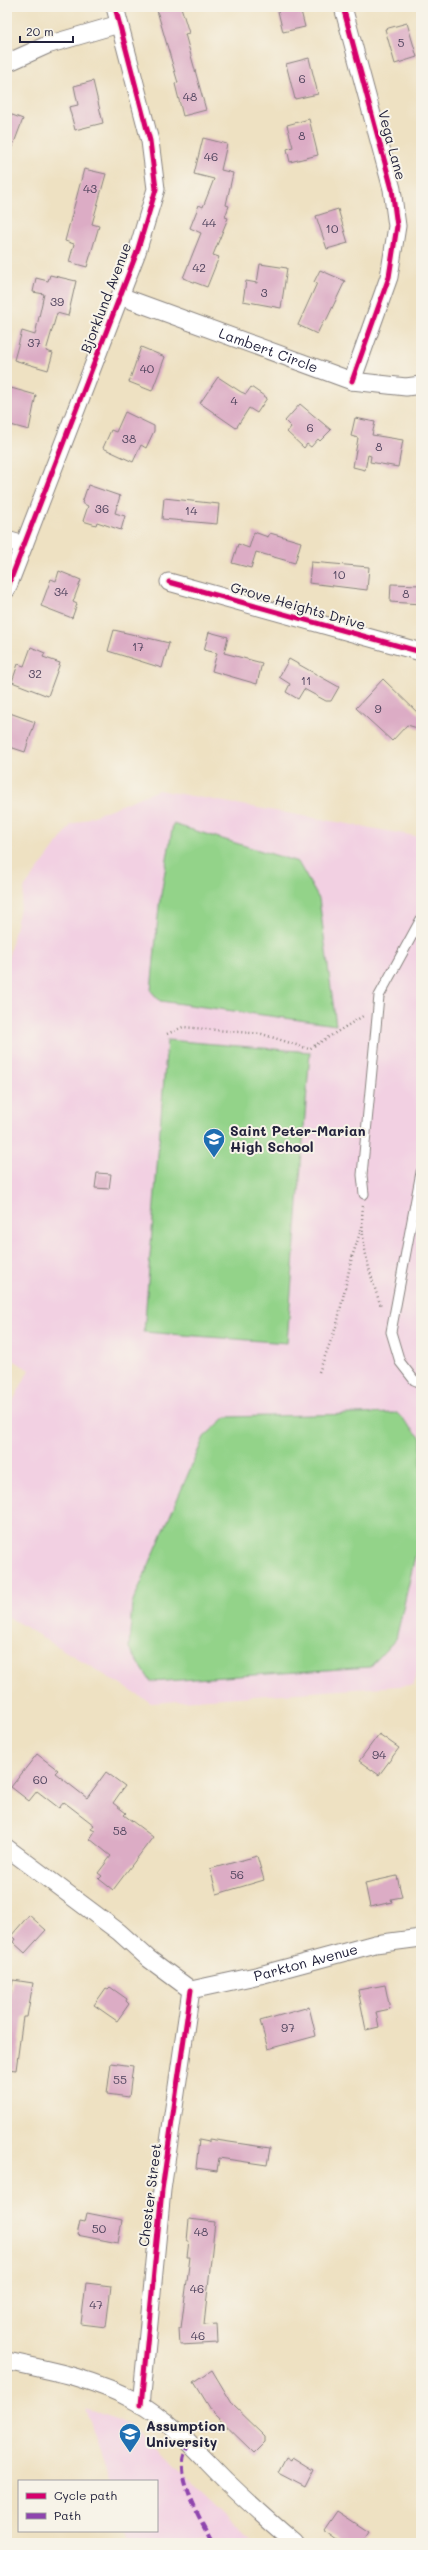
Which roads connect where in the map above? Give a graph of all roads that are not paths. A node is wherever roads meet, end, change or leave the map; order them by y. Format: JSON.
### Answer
{"nodes":[{"id":1,"x":115,"y":7,"type":"edge"},
{"id":2,"x":343,"y":7,"type":"edge"},
{"id":3,"x":119,"y":24,"type":"junction"},
{"id":4,"x":7,"y":63,"type":"edge"},
{"id":5,"x":120,"y":296,"type":"junction"},
{"id":6,"x":352,"y":381,"type":"junction"},
{"id":7,"x":421,"y":386,"type":"edge"},
{"id":8,"x":7,"y":540,"type":"edge"},
{"id":9,"x":24,"y":545,"type":"junction"},
{"id":10,"x":169,"y":582,"type":"dead end"},
{"id":11,"x":7,"y":589,"type":"edge"},
{"id":12,"x":421,"y":652,"type":"edge"},
{"id":13,"x":421,"y":919,"type":"edge"},
{"id":14,"x":421,"y":1172,"type":"edge"},
{"id":15,"x":364,"y":1194,"type":"road end"},
{"id":16,"x":421,"y":1383,"type":"edge"},
{"id":17,"x":7,"y":1849,"type":"edge"},
{"id":18,"x":421,"y":1938,"type":"edge"},
{"id":19,"x":191,"y":1990,"type":"junction"},
{"id":20,"x":7,"y":2361,"type":"edge"},
{"id":21,"x":141,"y":2405,"type":"junction"},
{"id":22,"x":295,"y":2543,"type":"edge"}],
"edges":[{"from":1,"to":3,"type":"street","name":"Bjorklund Avenue"},
{"from":2,"to":6,"type":"street","name":"Vega Lane"},
{"from":3,"to":4,"type":"street"},
{"from":3,"to":5,"type":"street","name":"Bjorklund Avenue"},
{"from":5,"to":6,"type":"street","name":"Lambert Circle"},
{"from":5,"to":9,"type":"street","name":"Bjorklund Avenue"},
{"from":6,"to":7,"type":"street","name":"Lambert Circle"},
{"from":8,"to":9,"type":"street"},
{"from":9,"to":11,"type":"street","name":"Bjorklund Avenue"},
{"from":10,"to":12,"type":"street","name":"Grove Heights Drive"},
{"from":13,"to":15,"type":"lane"},
{"from":14,"to":16,"type":"lane"},
{"from":17,"to":19,"type":"street"},
{"from":18,"to":19,"type":"street","name":"Parkton Avenue"},
{"from":19,"to":21,"type":"street","name":"Chester Street"},
{"from":20,"to":21,"type":"street"},
{"from":21,"to":22,"type":"street"}]}
